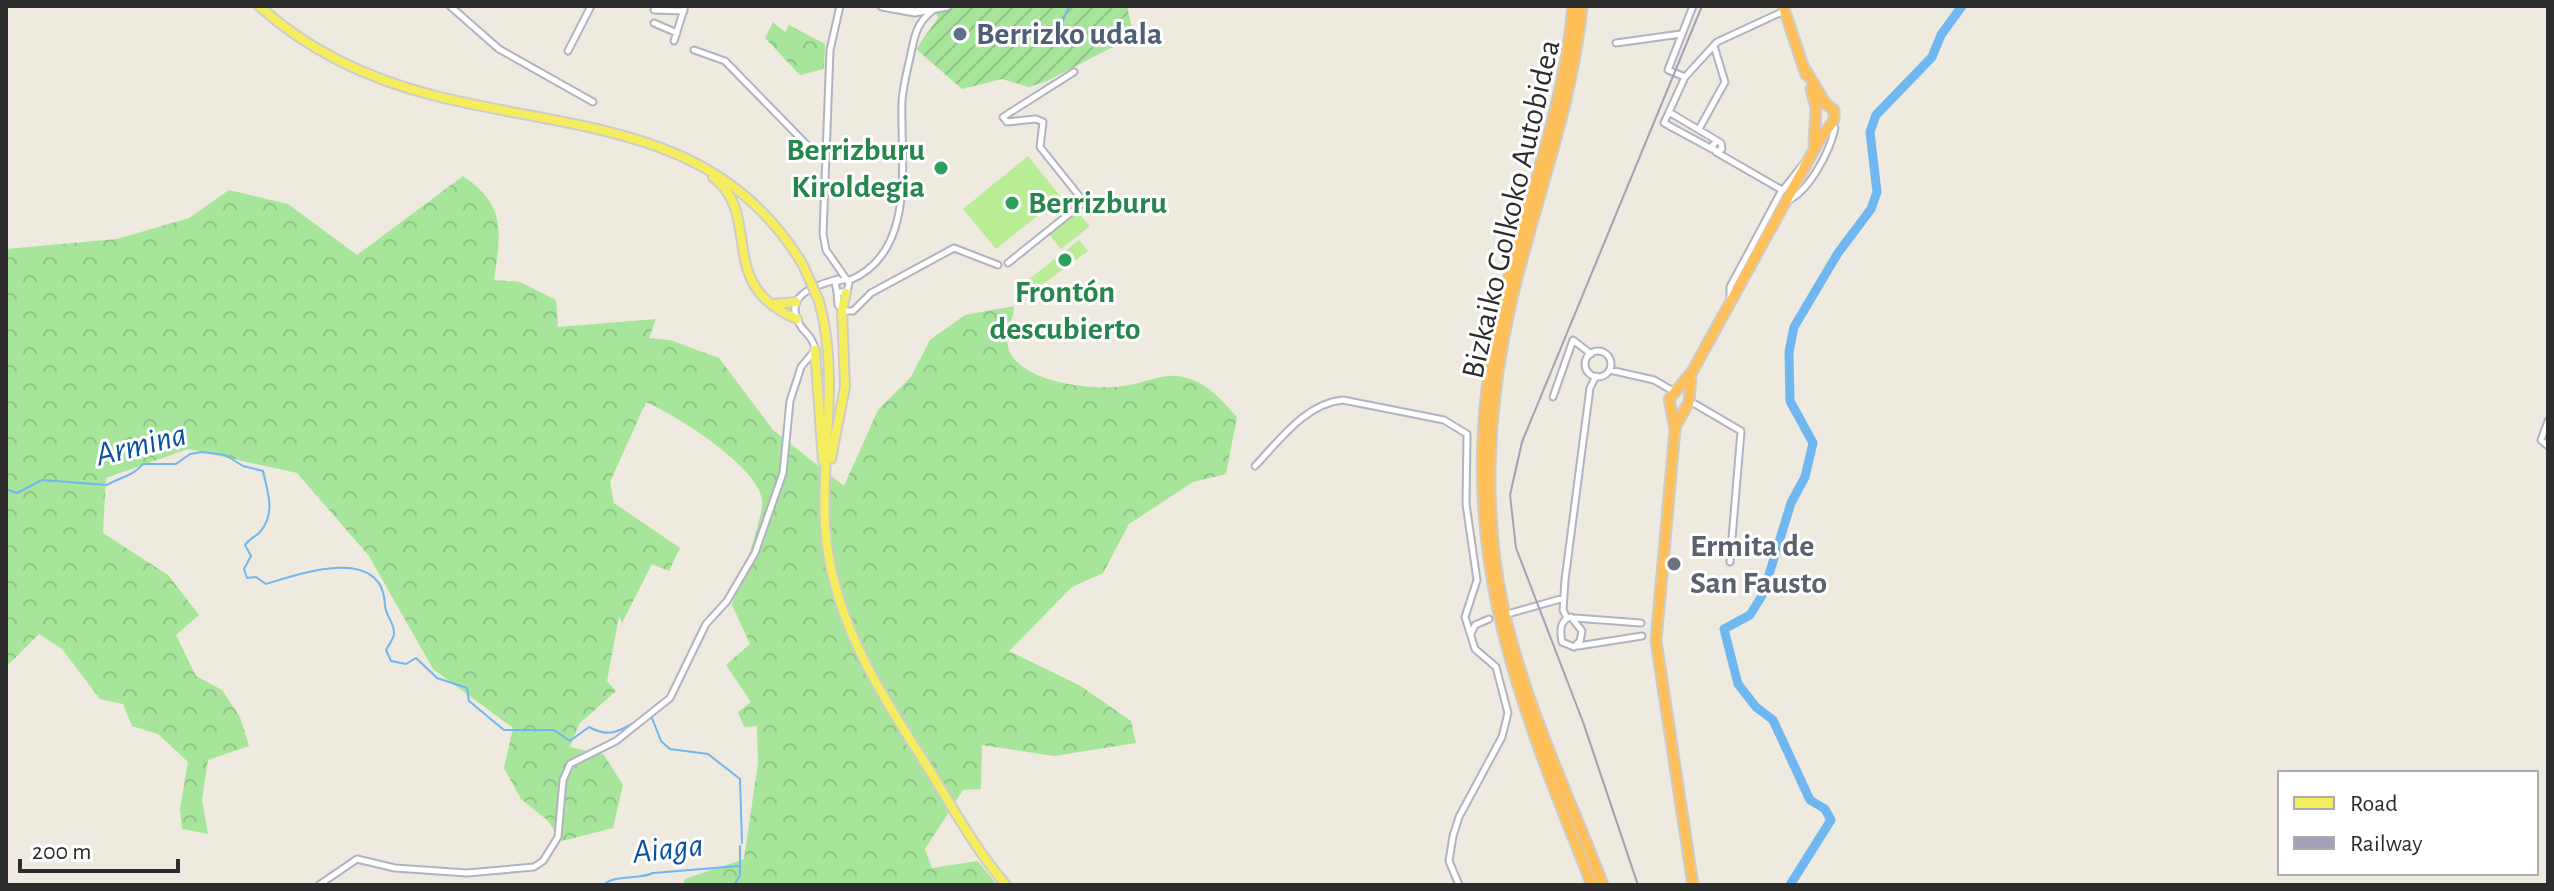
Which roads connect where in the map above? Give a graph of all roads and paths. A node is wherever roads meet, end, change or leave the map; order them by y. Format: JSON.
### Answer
{"nodes":[{"id":1,"x":259,"y":6,"type":"edge"},
{"id":2,"x":450,"y":6,"type":"edge"},
{"id":3,"x":591,"y":6,"type":"edge"},
{"id":4,"x":840,"y":6,"type":"edge"},
{"id":5,"x":882,"y":6,"type":"edge"},
{"id":6,"x":947,"y":6,"type":"edge"},
{"id":7,"x":1573,"y":6,"type":"edge"},
{"id":8,"x":1582,"y":6,"type":"edge"},
{"id":9,"x":1693,"y":6,"type":"edge"},
{"id":10,"x":1784,"y":8,"type":"edge"},
{"id":11,"x":684,"y":9,"type":"edge"},
{"id":12,"x":654,"y":10,"type":"dead end"},
{"id":13,"x":916,"y":10,"type":"edge"},
{"id":14,"x":934,"y":10,"type":"junction"},
{"id":15,"x":654,"y":23,"type":"dead end"},
{"id":16,"x":918,"y":23,"type":"junction"},
{"id":17,"x":677,"y":33,"type":"junction"},
{"id":18,"x":1682,"y":34,"type":"junction"},
{"id":19,"x":674,"y":41,"type":"dead end"},
{"id":20,"x":1616,"y":43,"type":"dead end"},
{"id":21,"x":1714,"y":46,"type":"junction"},
{"id":22,"x":694,"y":50,"type":"dead end"},
{"id":23,"x":568,"y":51,"type":"dead end"},
{"id":24,"x":1074,"y":72,"type":"dead end"},
{"id":25,"x":1685,"y":77,"type":"junction"},
{"id":26,"x":593,"y":102,"type":"dead end"},
{"id":27,"x":1821,"y":106,"type":"junction"},
{"id":28,"x":1669,"y":112,"type":"junction"},
{"id":29,"x":1816,"y":122,"type":"junction"},
{"id":30,"x":1830,"y":124,"type":"junction"},
{"id":31,"x":1699,"y":129,"type":"junction"},
{"id":32,"x":1717,"y":150,"type":"junction"},
{"id":33,"x":1810,"y":156,"type":"junction"},
{"id":34,"x":687,"y":158,"type":"junction"},
{"id":35,"x":826,"y":158,"type":"junction"},
{"id":36,"x":1782,"y":190,"type":"junction"},
{"id":37,"x":1784,"y":205,"type":"junction"},
{"id":38,"x":1008,"y":263,"type":"dead end"},
{"id":39,"x":998,"y":265,"type":"dead end"},
{"id":40,"x":847,"y":278,"type":"junction"},
{"id":41,"x":838,"y":279,"type":"junction"},
{"id":42,"x":821,"y":285,"type":"junction"},
{"id":43,"x":842,"y":292,"type":"junction"},
{"id":44,"x":796,"y":302,"type":"junction"},
{"id":45,"x":774,"y":304,"type":"junction"},
{"id":46,"x":1730,"y":304,"type":"junction"},
{"id":47,"x":855,"y":308,"type":"junction"},
{"id":48,"x":842,"y":310,"type":"junction"},
{"id":49,"x":797,"y":319,"type":"junction"},
{"id":50,"x":844,"y":328,"type":"junction"},
{"id":51,"x":815,"y":350,"type":"junction"},
{"id":52,"x":1591,"y":354,"type":"junction"},
{"id":53,"x":1610,"y":370,"type":"junction"},
{"id":54,"x":1596,"y":376,"type":"junction"},
{"id":55,"x":1680,"y":391,"type":"junction"},
{"id":56,"x":1553,"y":397,"type":"dead end"},
{"id":57,"x":1672,"y":406,"type":"junction"},
{"id":58,"x":1690,"y":406,"type":"junction"},
{"id":59,"x":2548,"y":421,"type":"edge"},
{"id":60,"x":1675,"y":429,"type":"junction"},
{"id":61,"x":2548,"y":446,"type":"edge"},
{"id":62,"x":1255,"y":466,"type":"dead end"},
{"id":63,"x":827,"y":471,"type":"junction"},
{"id":64,"x":825,"y":491,"type":"junction"},
{"id":65,"x":1730,"y":562,"type":"dead end"},
{"id":66,"x":1565,"y":597,"type":"junction"},
{"id":67,"x":1551,"y":603,"type":"junction"},
{"id":68,"x":1563,"y":610,"type":"junction"},
{"id":69,"x":1511,"y":613,"type":"dead end"},
{"id":70,"x":1465,"y":617,"type":"junction"},
{"id":71,"x":1567,"y":618,"type":"junction"},
{"id":72,"x":1575,"y":618,"type":"junction"},
{"id":73,"x":1489,"y":619,"type":"dead end"},
{"id":74,"x":1641,"y":623,"type":"dead end"},
{"id":75,"x":1475,"y":625,"type":"junction"},
{"id":76,"x":1470,"y":635,"type":"junction"},
{"id":77,"x":1642,"y":636,"type":"dead end"},
{"id":78,"x":1577,"y":646,"type":"junction"},
{"id":79,"x":319,"y":885,"type":"edge"},
{"id":80,"x":1006,"y":885,"type":"edge"},
{"id":81,"x":1459,"y":885,"type":"edge"},
{"id":82,"x":1592,"y":885,"type":"edge"},
{"id":83,"x":1605,"y":885,"type":"edge"},
{"id":84,"x":1693,"y":885,"type":"edge"}],
"edges":[{"from":1,"to":34,"type":"main road"},
{"from":2,"to":26,"type":"street"},
{"from":3,"to":23,"type":"street"},
{"from":4,"to":35,"type":"street"},
{"from":5,"to":13,"type":"street"},
{"from":6,"to":14,"type":"street"},
{"from":7,"to":82,"type":"highway","name":"Bizkaiko Golkoko Autobidea"},
{"from":8,"to":83,"type":"highway","name":"Bizkaiko Golkoko Autobidea"},
{"from":9,"to":18,"type":"street"},
{"from":10,"to":21,"type":"street"},
{"from":10,"to":27,"type":"highway"},
{"from":11,"to":12,"type":"street"},
{"from":11,"to":17,"type":"street"},
{"from":13,"to":14,"type":"street"},
{"from":13,"to":16,"type":"street"},
{"from":14,"to":16,"type":"street"},
{"from":15,"to":17,"type":"street"},
{"from":16,"to":40,"type":"street"},
{"from":17,"to":19,"type":"street"},
{"from":18,"to":20,"type":"street"},
{"from":18,"to":25,"type":"street"},
{"from":21,"to":25,"type":"street"},
{"from":21,"to":31,"type":"street"},
{"from":22,"to":35,"type":"street"},
{"from":24,"to":38,"type":"street"},
{"from":25,"to":28,"type":"street"},
{"from":27,"to":29,"type":"highway"},
{"from":27,"to":30,"type":"highway"},
{"from":28,"to":31,"type":"street"},
{"from":28,"to":32,"type":"street"},
{"from":29,"to":30,"type":"highway"},
{"from":29,"to":33,"type":"highway"},
{"from":30,"to":33,"type":"highway"},
{"from":30,"to":37,"type":"street"},
{"from":31,"to":32,"type":"street"},
{"from":32,"to":36,"type":"street"},
{"from":33,"to":36,"type":"street"},
{"from":33,"to":37,"type":"highway"},
{"from":34,"to":45,"type":"main road"},
{"from":34,"to":63,"type":"main road","bridge":true},
{"from":35,"to":40,"type":"street"},
{"from":36,"to":37,"type":"street"},
{"from":36,"to":46,"type":"street"},
{"from":37,"to":46,"type":"highway"},
{"from":39,"to":47,"type":"street"},
{"from":40,"to":41,"type":"street"},
{"from":40,"to":43,"type":"street"},
{"from":41,"to":42,"type":"street"},
{"from":41,"to":43,"type":"street"},
{"from":42,"to":43,"type":"street"},
{"from":42,"to":44,"type":"street"},
{"from":43,"to":47,"type":"street"},
{"from":43,"to":48,"type":"main road"},
{"from":44,"to":45,"type":"main road"},
{"from":44,"to":49,"type":"street"},
{"from":45,"to":49,"type":"main road"},
{"from":46,"to":55,"type":"highway"},
{"from":47,"to":48,"type":"street"},
{"from":47,"to":50,"type":"street"},
{"from":48,"to":50,"type":"main road"},
{"from":49,"to":51,"type":"street"},
{"from":50,"to":63,"type":"main road"},
{"from":51,"to":64,"type":"main road"},
{"from":51,"to":79,"type":"street"},
{"from":52,"to":53,"type":"street"},
{"from":52,"to":54,"type":"street"},
{"from":52,"to":56,"type":"street"},
{"from":53,"to":54,"type":"street"},
{"from":53,"to":55,"type":"street"},
{"from":54,"to":66,"type":"street"},
{"from":55,"to":57,"type":"highway"},
{"from":55,"to":58,"type":"highway"},
{"from":57,"to":58,"type":"highway"},
{"from":57,"to":60,"type":"highway"},
{"from":58,"to":60,"type":"highway"},
{"from":58,"to":65,"type":"street"},
{"from":59,"to":61,"type":"street"},
{"from":60,"to":84,"type":"highway"},
{"from":62,"to":70,"type":"street"},
{"from":63,"to":64,"type":"main road"},
{"from":64,"to":80,"type":"main road"},
{"from":66,"to":67,"type":"street"},
{"from":66,"to":68,"type":"street"},
{"from":67,"to":68,"type":"street"},
{"from":67,"to":69,"type":"street"},
{"from":68,"to":71,"type":"street"},
{"from":70,"to":75,"type":"street"},
{"from":70,"to":76,"type":"street"},
{"from":71,"to":72,"type":"street"},
{"from":71,"to":78,"type":"street"},
{"from":72,"to":74,"type":"street"},
{"from":72,"to":78,"type":"street"},
{"from":73,"to":75,"type":"street"},
{"from":75,"to":76,"type":"street"},
{"from":76,"to":81,"type":"street"},
{"from":77,"to":78,"type":"street"}]}
